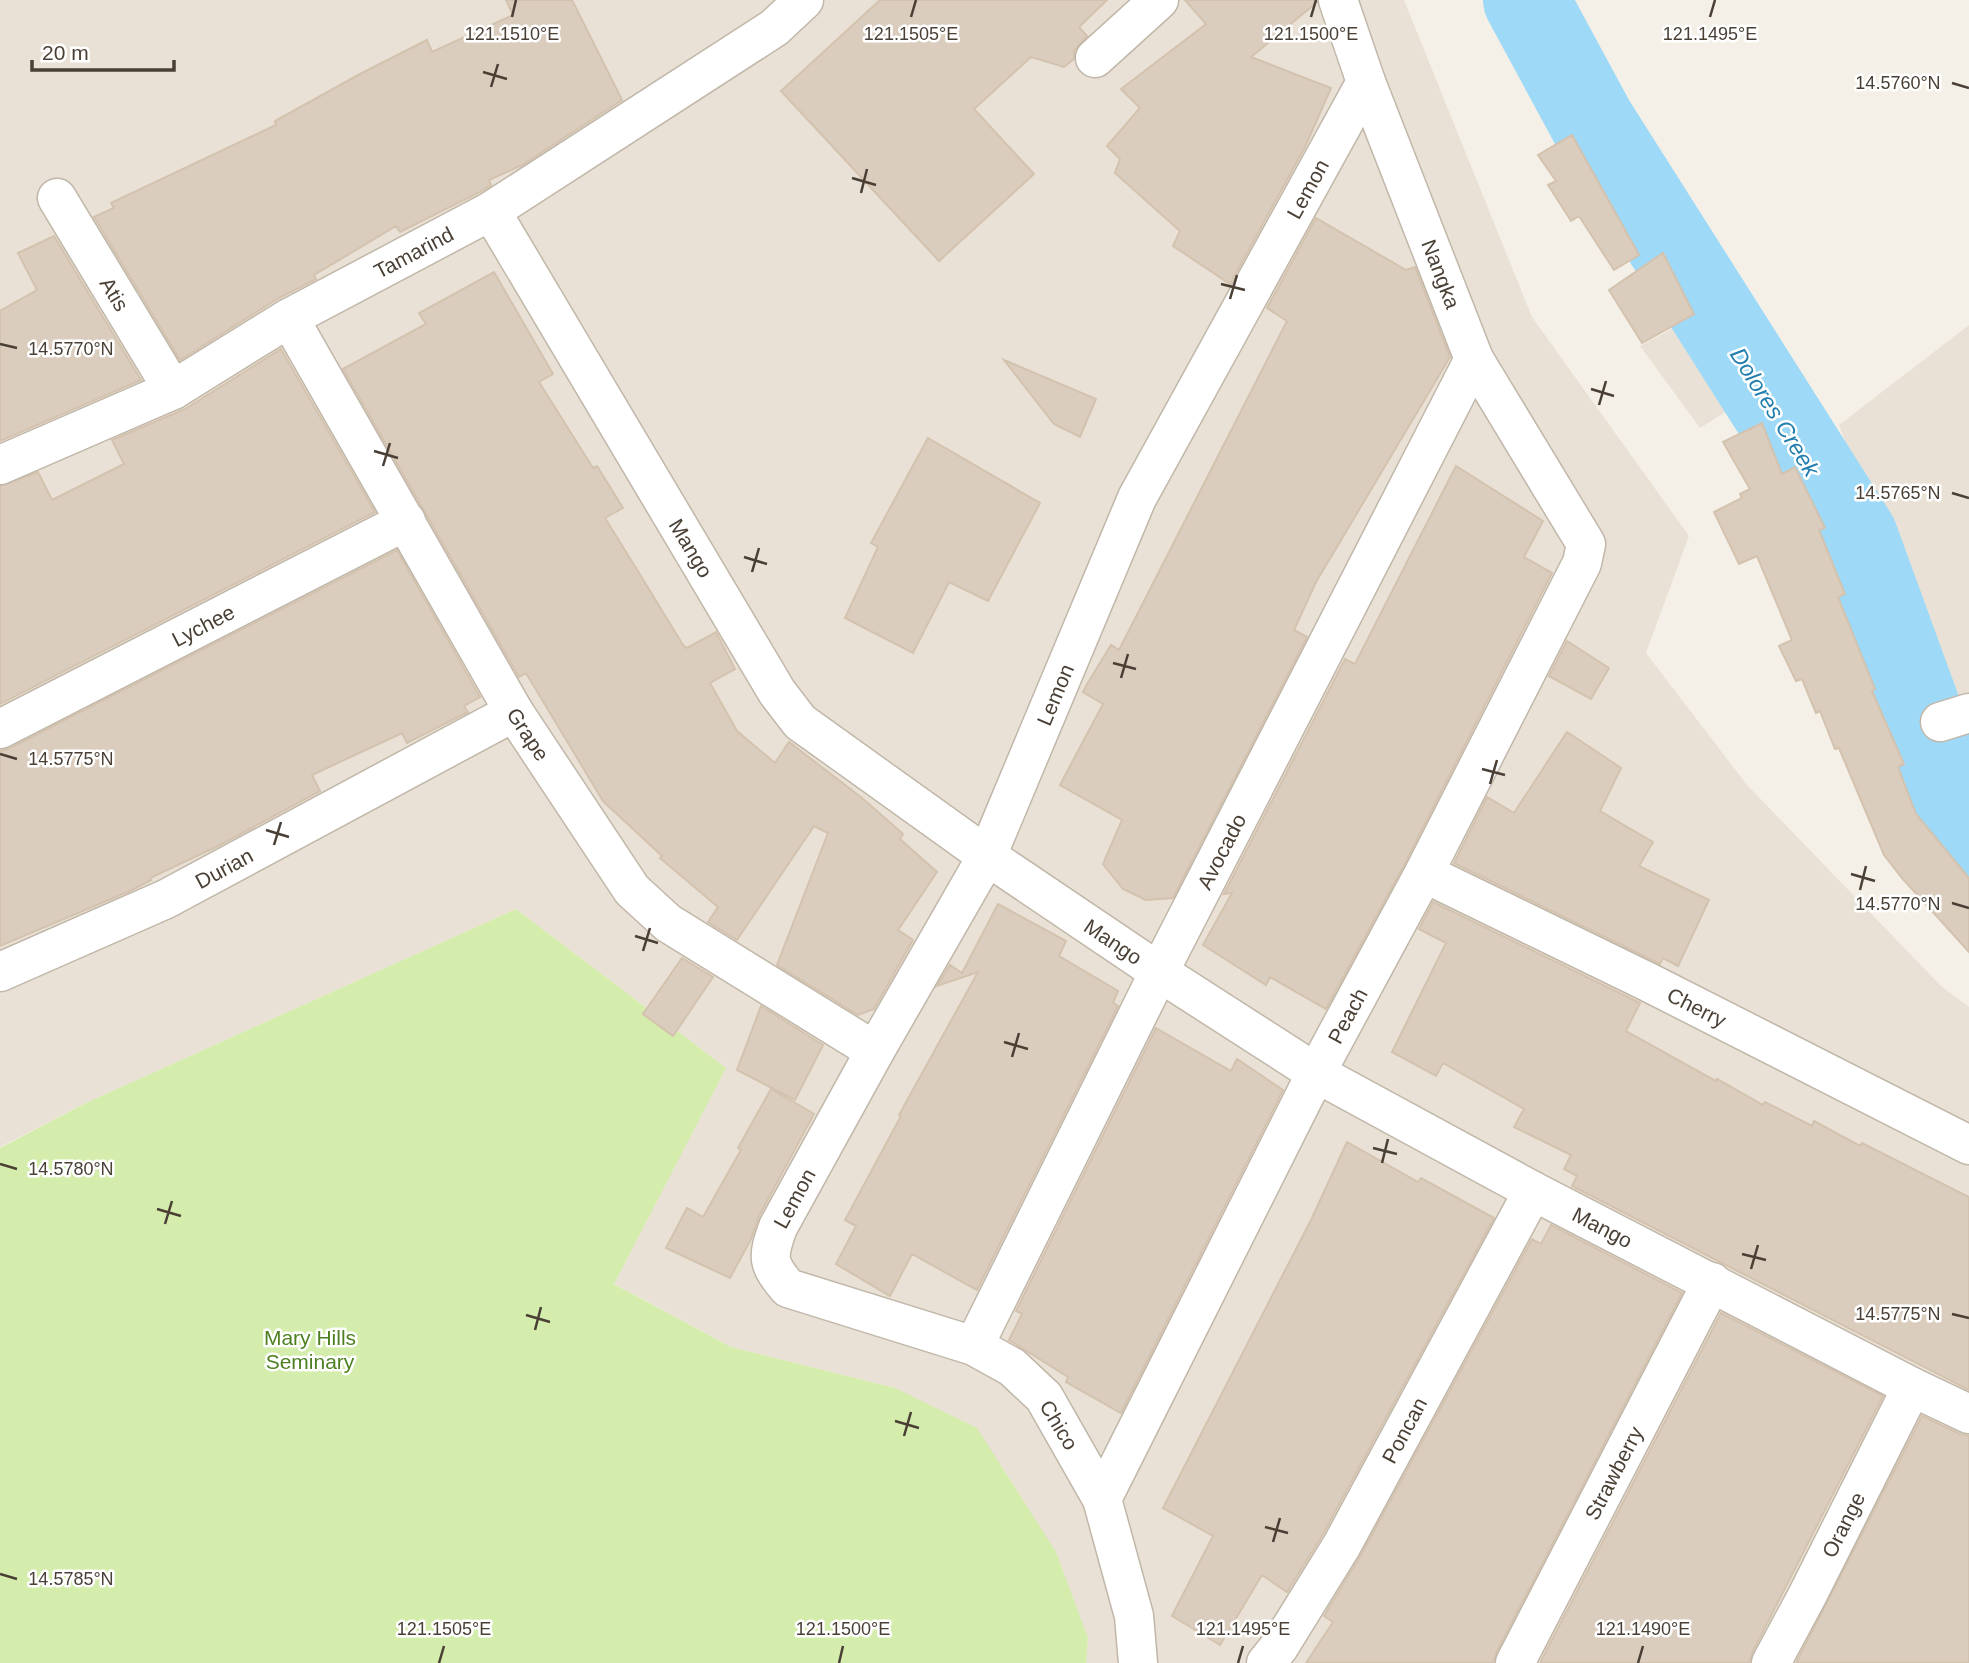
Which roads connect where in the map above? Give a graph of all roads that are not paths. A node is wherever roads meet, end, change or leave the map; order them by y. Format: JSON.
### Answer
{"nodes":[{"id":1,"x":804,"y":0,"type":"edge"},
{"id":2,"x":1159,"y":0,"type":"edge"},
{"id":3,"x":1338,"y":0,"type":"edge"},
{"id":4,"x":1095,"y":58,"type":"dead end"},
{"id":5,"x":1366,"y":82,"type":"junction"},
{"id":6,"x":57,"y":198,"type":"dead end"},
{"id":7,"x":491,"y":211,"type":"junction"},
{"id":8,"x":289,"y":318,"type":"junction"},
{"id":9,"x":1474,"y":359,"type":"junction"},
{"id":10,"x":173,"y":390,"type":"junction"},
{"id":11,"x":0,"y":464,"type":"edge"},
{"id":12,"x":406,"y":521,"type":"junction"},
{"id":13,"x":1579,"y":531,"type":"joint"},
{"id":14,"x":514,"y":712,"type":"junction"},
{"id":15,"x":0,"y":729,"type":"edge"},
{"id":16,"x":987,"y":856,"type":"junction"},
{"id":17,"x":1424,"y":873,"type":"junction"},
{"id":18,"x":0,"y":972,"type":"edge"},
{"id":19,"x":1159,"y":972,"type":"junction"},
{"id":20,"x":875,"y":1051,"type":"junction"},
{"id":21,"x":1315,"y":1073,"type":"junction"},
{"id":22,"x":1969,"y":1145,"type":"edge"},
{"id":23,"x":1533,"y":1191,"type":"junction"},
{"id":24,"x":1712,"y":1282,"type":"junction"},
{"id":25,"x":805,"y":1294,"type":"joint"},
{"id":26,"x":974,"y":1346,"type":"junction"},
{"id":27,"x":1912,"y":1387,"type":"junction"},
{"id":28,"x":1969,"y":1414,"type":"edge"},
{"id":29,"x":1102,"y":1499,"type":"junction"},
{"id":30,"x":1138,"y":1663,"type":"edge"},
{"id":31,"x":1266,"y":1663,"type":"edge"},
{"id":32,"x":1515,"y":1663,"type":"edge"},
{"id":33,"x":1771,"y":1663,"type":"edge"}],
"edges":[{"from":1,"to":7,"type":"street","name":"Tamarind"},
{"from":2,"to":4,"type":"street"},
{"from":3,"to":5,"type":"street","name":"Nangka"},
{"from":5,"to":9,"type":"street","name":"Nangka"},
{"from":5,"to":16,"type":"street","name":"Lemon"},
{"from":6,"to":10,"type":"street","name":"Atis"},
{"from":7,"to":8,"type":"street","name":"Tamarind"},
{"from":7,"to":16,"type":"street","name":"Mango"},
{"from":8,"to":10,"type":"street","name":"Tamarind"},
{"from":8,"to":12,"type":"street","name":"Grape"},
{"from":9,"to":13,"type":"street","name":"Nangka"},
{"from":9,"to":19,"type":"street","name":"Avocado"},
{"from":10,"to":11,"type":"street","name":"Tamarind"},
{"from":12,"to":14,"type":"street","name":"Grape"},
{"from":12,"to":15,"type":"street","name":"Lychee"},
{"from":13,"to":17,"type":"street","name":"Peach"},
{"from":14,"to":18,"type":"street","name":"Durian"},
{"from":14,"to":20,"type":"street","name":"Grape"},
{"from":16,"to":19,"type":"street","name":"Mango"},
{"from":16,"to":20,"type":"street","name":"Lemon"},
{"from":17,"to":21,"type":"street","name":"Peach"},
{"from":17,"to":22,"type":"street","name":"Cherry"},
{"from":19,"to":21,"type":"street","name":"Mango"},
{"from":19,"to":26,"type":"street","name":"Avocado"},
{"from":20,"to":25,"type":"street","name":"Lemon"},
{"from":21,"to":23,"type":"street","name":"Mango"},
{"from":21,"to":29,"type":"street","name":"Peach"},
{"from":23,"to":24,"type":"street","name":"Mango"},
{"from":23,"to":31,"type":"street","name":"Poncan"},
{"from":24,"to":27,"type":"street","name":"Mango"},
{"from":24,"to":32,"type":"street","name":"Strawberry"},
{"from":25,"to":26,"type":"street","name":"Chico"},
{"from":26,"to":29,"type":"street","name":"Chico"},
{"from":27,"to":28,"type":"street","name":"Mango"},
{"from":27,"to":33,"type":"street","name":"Orange"},
{"from":29,"to":30,"type":"street","name":"Chico"}]}
